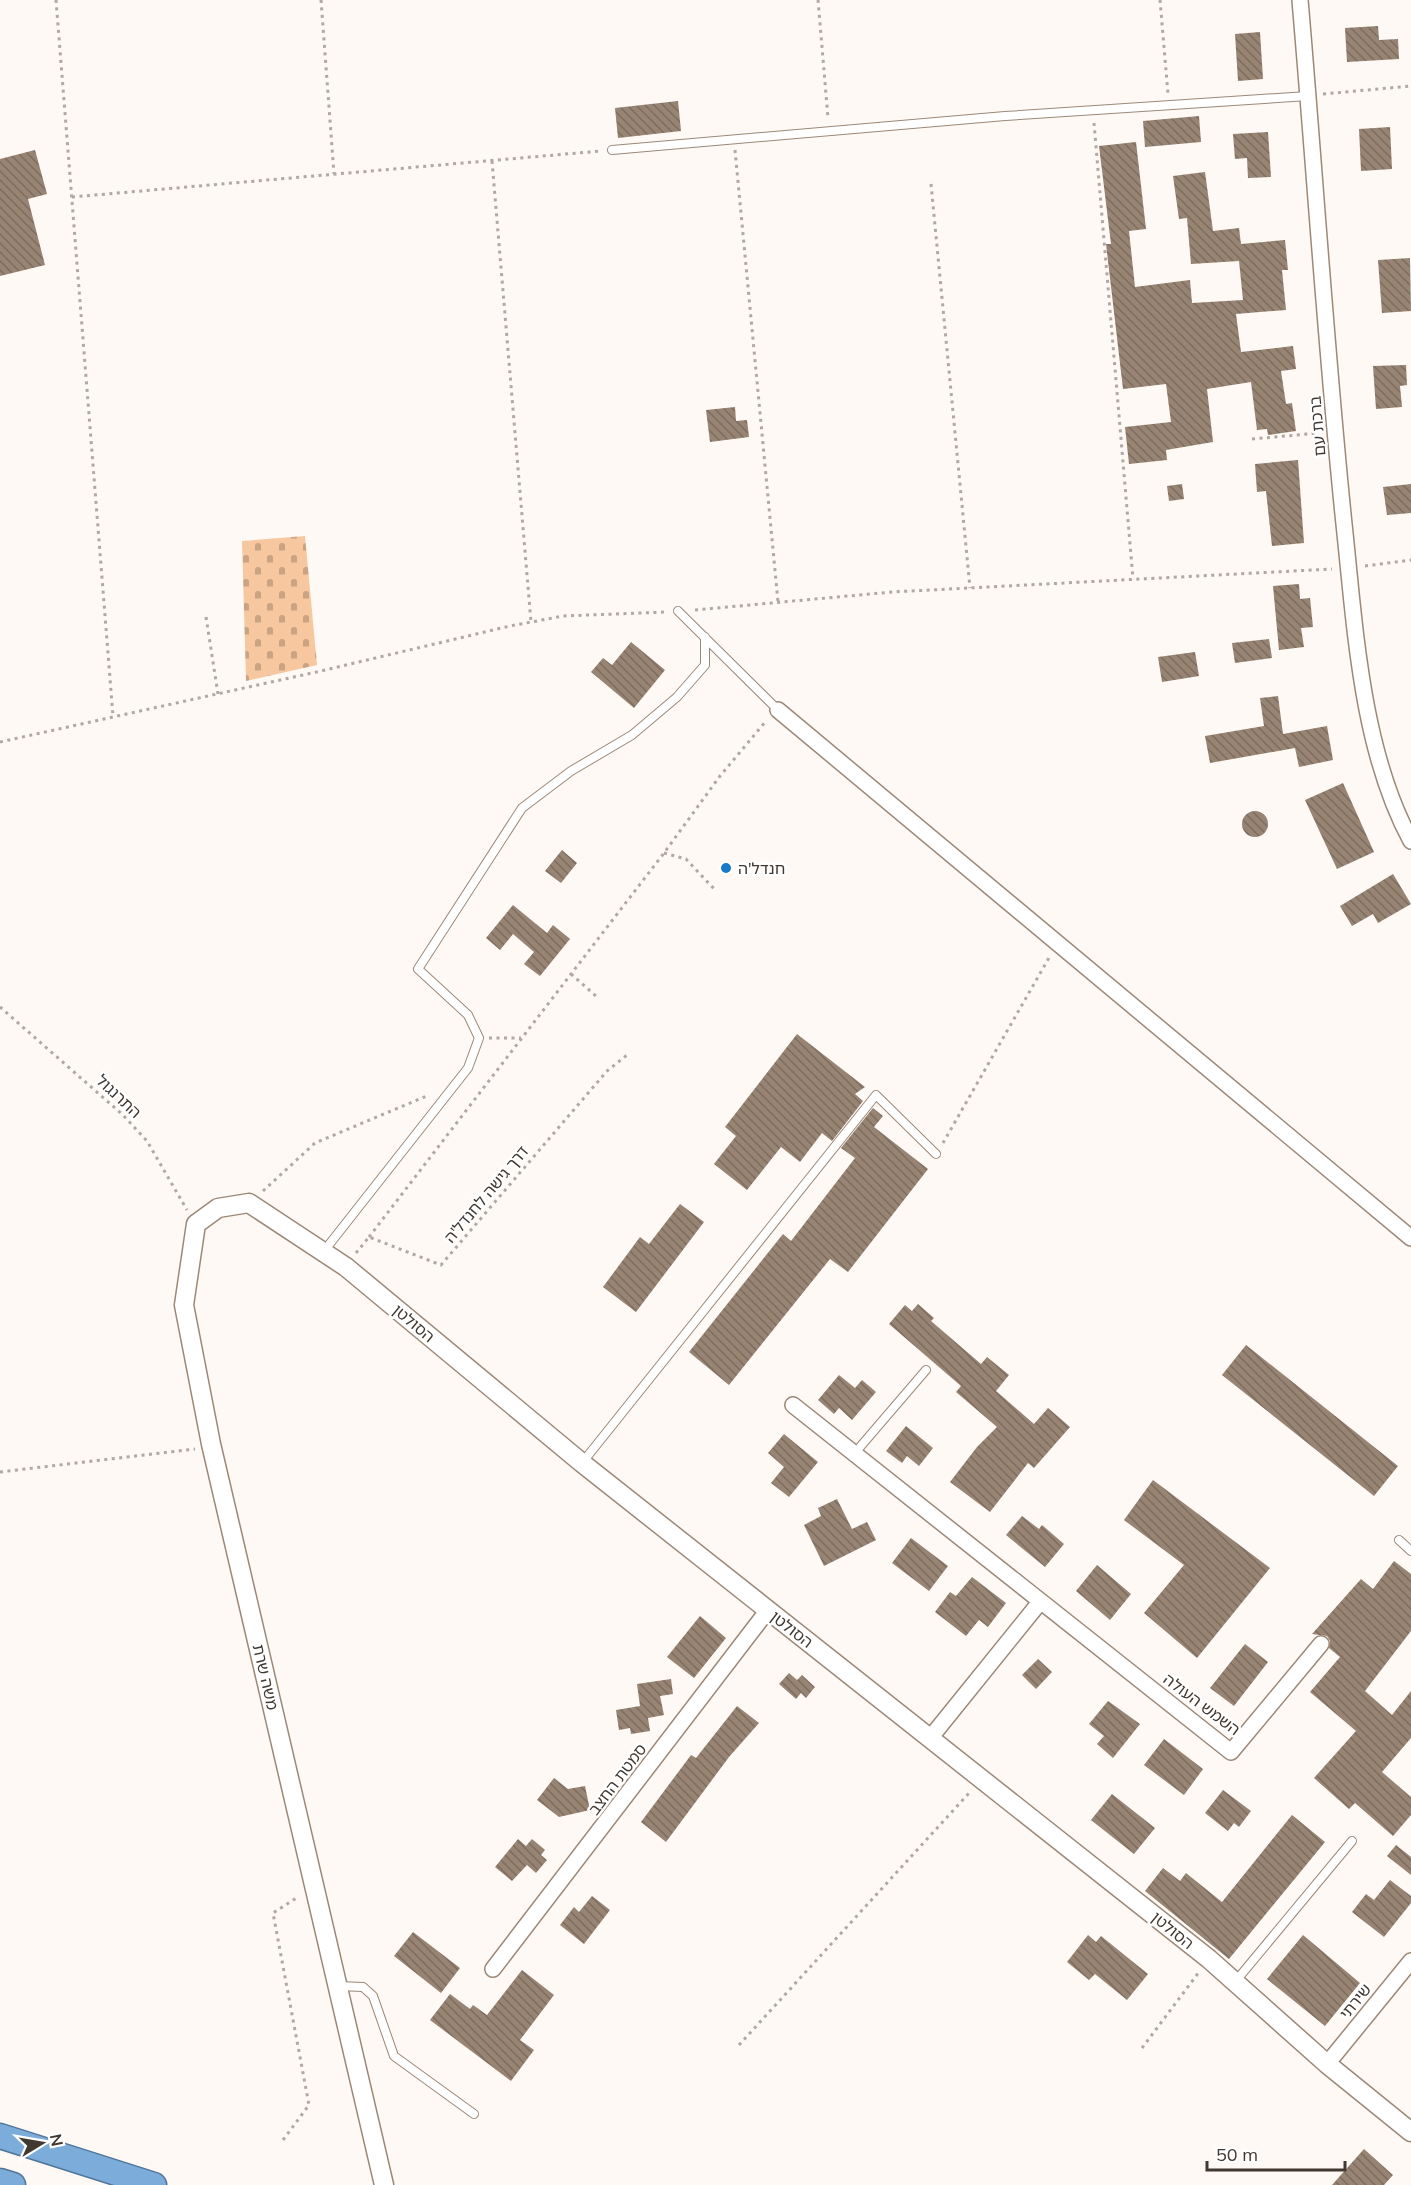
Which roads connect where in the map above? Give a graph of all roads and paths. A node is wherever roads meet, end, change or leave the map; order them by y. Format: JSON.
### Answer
{"nodes":[{"id":1,"x":56,"y":0,"type":"edge"},
{"id":2,"x":321,"y":0,"type":"edge"},
{"id":3,"x":818,"y":0,"type":"edge"},
{"id":4,"x":1160,"y":0,"type":"edge"},
{"id":5,"x":1300,"y":0,"type":"edge"},
{"id":6,"x":1411,"y":86,"type":"edge"},
{"id":7,"x":1308,"y":96,"type":"junction"},
{"id":8,"x":1169,"y":106,"type":"junction"},
{"id":9,"x":1093,"y":110,"type":"junction"},
{"id":10,"x":829,"y":131,"type":"junction"},
{"id":11,"x":734,"y":139,"type":"junction"},
{"id":12,"x":612,"y":150,"type":"joint"},
{"id":13,"x":492,"y":160,"type":"junction"},
{"id":14,"x":334,"y":174,"type":"junction"},
{"id":15,"x":931,"y":184,"type":"dead end"},
{"id":16,"x":72,"y":197,"type":"junction"},
{"id":17,"x":1336,"y":431,"type":"junction"},
{"id":18,"x":1252,"y":439,"type":"dead end"},
{"id":19,"x":1133,"y":579,"type":"dead end"},
{"id":20,"x":970,"y":588,"type":"dead end"},
{"id":21,"x":778,"y":602,"type":"dead end"},
{"id":22,"x":678,"y":611,"type":"dead end"},
{"id":23,"x":206,"y":617,"type":"dead end"},
{"id":24,"x":531,"y":622,"type":"dead end"},
{"id":25,"x":705,"y":638,"type":"junction"},
{"id":26,"x":218,"y":694,"type":"dead end"},
{"id":27,"x":778,"y":710,"type":"junction"},
{"id":28,"x":113,"y":716,"type":"dead end"},
{"id":29,"x":1411,"y":841,"type":"edge"},
{"id":30,"x":664,"y":853,"type":"junction"},
{"id":31,"x":716,"y":891,"type":"dead end"},
{"id":32,"x":1059,"y":941,"type":"junction"},
{"id":33,"x":571,"y":974,"type":"junction"},
{"id":34,"x":596,"y":996,"type":"dead end"},
{"id":35,"x":0,"y":1007,"type":"edge"},
{"id":36,"x":479,"y":1038,"type":"junction"},
{"id":37,"x":521,"y":1038,"type":"junction"},
{"id":38,"x":627,"y":1054,"type":"dead end"},
{"id":39,"x":456,"y":1083,"type":"junction"},
{"id":40,"x":936,"y":1154,"type":"joint"},
{"id":41,"x":249,"y":1203,"type":"junction"},
{"id":42,"x":196,"y":1224,"type":"junction"},
{"id":43,"x":369,"y":1237,"type":"junction"},
{"id":44,"x":1411,"y":1238,"type":"edge"},
{"id":45,"x":323,"y":1252,"type":"junction"},
{"id":46,"x":346,"y":1267,"type":"junction"},
{"id":47,"x":926,"y":1370,"type":"dead end"},
{"id":48,"x":793,"y":1405,"type":"dead end"},
{"id":49,"x":854,"y":1454,"type":"junction"},
{"id":50,"x":215,"y":1460,"type":"junction"},
{"id":51,"x":582,"y":1463,"type":"junction"},
{"id":52,"x":0,"y":1472,"type":"edge"},
{"id":53,"x":1399,"y":1540,"type":"dead end"},
{"id":54,"x":1411,"y":1551,"type":"edge"},
{"id":55,"x":1040,"y":1602,"type":"junction"},
{"id":56,"x":768,"y":1610,"type":"junction"},
{"id":57,"x":1321,"y":1644,"type":"dead end"},
{"id":58,"x":931,"y":1737,"type":"junction"},
{"id":59,"x":983,"y":1778,"type":"junction"},
{"id":60,"x":1352,"y":1841,"type":"dead end"},
{"id":61,"x":315,"y":1886,"type":"junction"},
{"id":62,"x":1209,"y":1959,"type":"junction"},
{"id":63,"x":1411,"y":1961,"type":"edge"},
{"id":64,"x":494,"y":1969,"type":"dead end"},
{"id":65,"x":1235,"y":1982,"type":"junction"},
{"id":66,"x":338,"y":1986,"type":"junction"},
{"id":67,"x":739,"y":2045,"type":"dead end"},
{"id":68,"x":1142,"y":2048,"type":"dead end"},
{"id":69,"x":1327,"y":2064,"type":"junction"},
{"id":70,"x":474,"y":2114,"type":"dead end"},
{"id":71,"x":1411,"y":2132,"type":"edge"},
{"id":72,"x":0,"y":2136,"type":"edge"},
{"id":73,"x":283,"y":2140,"type":"dead end"},
{"id":74,"x":0,"y":2181,"type":"edge"},
{"id":75,"x":13,"y":2185,"type":"edge"},
{"id":76,"x":154,"y":2185,"type":"edge"},
{"id":77,"x":384,"y":2185,"type":"edge"}],
"edges":[{"from":1,"to":16,"type":"path"},
{"from":2,"to":14,"type":"path"},
{"from":3,"to":10,"type":"path"},
{"from":4,"to":8,"type":"path"},
{"from":5,"to":7,"type":"street","name":"ברכת עם"},
{"from":6,"to":7,"type":"path"},
{"from":7,"to":8,"type":"lane"},
{"from":7,"to":17,"type":"street","name":"ברכת עם"},
{"from":8,"to":9,"type":"lane"},
{"from":9,"to":10,"type":"lane"},
{"from":9,"to":19,"type":"path"},
{"from":10,"to":11,"type":"lane"},
{"from":11,"to":12,"type":"lane"},
{"from":11,"to":21,"type":"path"},
{"from":12,"to":13,"type":"path"},
{"from":13,"to":14,"type":"path"},
{"from":13,"to":24,"type":"path"},
{"from":14,"to":16,"type":"path"},
{"from":15,"to":20,"type":"path"},
{"from":16,"to":28,"type":"path"},
{"from":17,"to":18,"type":"path"},
{"from":17,"to":29,"type":"street","name":"ברכת עם"},
{"from":22,"to":25,"type":"lane"},
{"from":23,"to":26,"type":"path"},
{"from":25,"to":27,"type":"lane"},
{"from":25,"to":36,"type":"lane"},
{"from":27,"to":30,"type":"path"},
{"from":27,"to":32,"type":"street"},
{"from":30,"to":31,"type":"path"},
{"from":30,"to":33,"type":"path"},
{"from":32,"to":40,"type":"path"},
{"from":32,"to":44,"type":"street"},
{"from":33,"to":34,"type":"path"},
{"from":33,"to":37,"type":"path"},
{"from":35,"to":42,"type":"path","name":"התרנגול"},
{"from":36,"to":37,"type":"path"},
{"from":36,"to":39,"type":"lane"},
{"from":37,"to":43,"type":"path"},
{"from":38,"to":43,"type":"path","name":"דרך גישה לחנדל'ה"},
{"from":39,"to":41,"type":"path"},
{"from":39,"to":45,"type":"lane"},
{"from":40,"to":51,"type":"lane"},
{"from":41,"to":42,"type":"street"},
{"from":41,"to":45,"type":"street","name":"הסולטן"},
{"from":42,"to":50,"type":"street","name":"משה שרת"},
{"from":43,"to":46,"type":"path"},
{"from":45,"to":46,"type":"street","name":"הסולטן"},
{"from":46,"to":51,"type":"street","name":"הסולטן"},
{"from":47,"to":49,"type":"lane"},
{"from":48,"to":49,"type":"street","name":"השמש העולה"},
{"from":49,"to":55,"type":"street","name":"השמש העולה"},
{"from":50,"to":52,"type":"path"},
{"from":50,"to":61,"type":"street","name":"משה שרת"},
{"from":51,"to":56,"type":"street","name":"הסולטן"},
{"from":53,"to":54,"type":"lane"},
{"from":55,"to":57,"type":"street","name":"השמש העולה"},
{"from":55,"to":58,"type":"street"},
{"from":56,"to":58,"type":"street","name":"הסולטן"},
{"from":56,"to":64,"type":"street","name":"סמטת החצב"},
{"from":58,"to":59,"type":"street","name":"הסולטן"},
{"from":59,"to":62,"type":"street","name":"הסולטן"},
{"from":59,"to":67,"type":"path"},
{"from":60,"to":65,"type":"lane"},
{"from":61,"to":66,"type":"street","name":"משה שרת"},
{"from":61,"to":73,"type":"path"},
{"from":62,"to":65,"type":"street","name":"הסולטן"},
{"from":62,"to":68,"type":"path"},
{"from":63,"to":69,"type":"street","name":"שירתי"},
{"from":65,"to":69,"type":"street","name":"הסולטן"},
{"from":66,"to":70,"type":"lane"},
{"from":66,"to":77,"type":"street","name":"משה שרת"},
{"from":69,"to":71,"type":"street","name":"הסולטן"},
{"from":72,"to":76,"type":"highway"},
{"from":74,"to":75,"type":"highway"}]}
